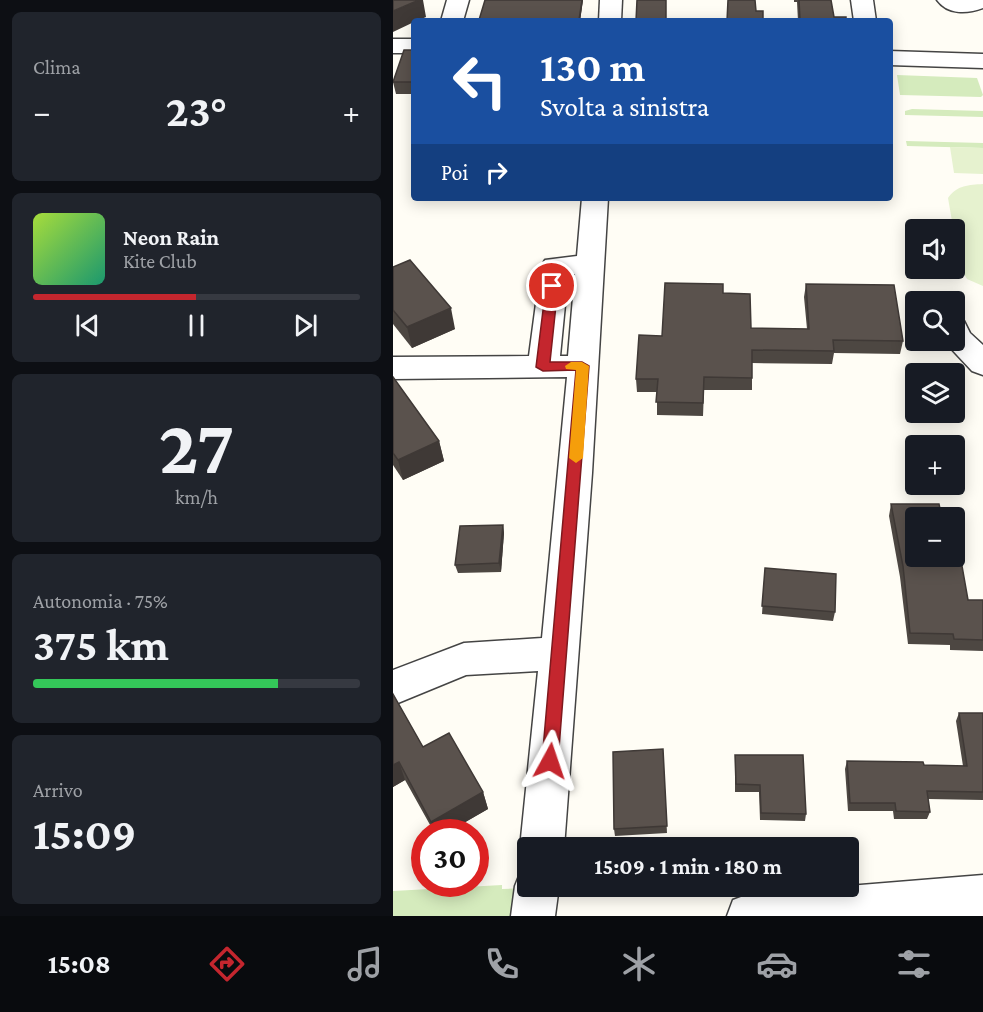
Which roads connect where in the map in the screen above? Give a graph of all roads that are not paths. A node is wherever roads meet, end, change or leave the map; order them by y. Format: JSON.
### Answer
{"nodes":[{"id":1,"x":458,"y":0,"type":"edge"},
{"id":2,"x":611,"y":0,"type":"edge"},
{"id":3,"x":862,"y":0,"type":"edge"},
{"id":4,"x":948,"y":0,"type":"edge"},
{"id":5,"x":978,"y":0,"type":"edge"},
{"id":6,"x":453,"y":18,"type":"edge"},
{"id":7,"x":609,"y":18,"type":"edge"},
{"id":8,"x":865,"y":18,"type":"edge"},
{"id":9,"x":393,"y":46,"type":"edge"},
{"id":10,"x":411,"y":46,"type":"edge"},
{"id":11,"x":893,"y":58,"type":"edge"},
{"id":12,"x":983,"y":61,"type":"edge"},
{"id":13,"x":595,"y":201,"type":"edge"},
{"id":14,"x":591,"y":264,"type":"junction"},
{"id":15,"x":965,"y":342,"type":"edge"},
{"id":16,"x":981,"y":350,"type":"edge"},
{"id":17,"x":582,"y":366,"type":"junction"},
{"id":18,"x":543,"y":367,"type":"junction"},
{"id":19,"x":393,"y":368,"type":"edge"},
{"id":20,"x":560,"y":653,"type":"junction"},
{"id":21,"x":393,"y":688,"type":"edge"},
{"id":22,"x":543,"y":837,"type":"edge"},
{"id":23,"x":536,"y":897,"type":"edge"},
{"id":24,"x":983,"y":897,"type":"edge"},
{"id":25,"x":533,"y":916,"type":"edge"},
{"id":26,"x":749,"y":916,"type":"edge"}],
"edges":[{"from":1,"to":6,"type":"street"},
{"from":2,"to":7,"type":"street"},
{"from":3,"to":8,"type":"street"},
{"from":4,"to":5,"type":"street"},
{"from":9,"to":10,"type":"street"},
{"from":11,"to":12,"type":"street"},
{"from":13,"to":14,"type":"street"},
{"from":14,"to":17,"type":"street"},
{"from":14,"to":18,"type":"street"},
{"from":15,"to":16,"type":"street"},
{"from":17,"to":18,"type":"street"},
{"from":17,"to":20,"type":"street"},
{"from":18,"to":19,"type":"street"},
{"from":20,"to":21,"type":"street"},
{"from":20,"to":22,"type":"street"},
{"from":23,"to":25,"type":"street"},
{"from":24,"to":26,"type":"street"}]}
